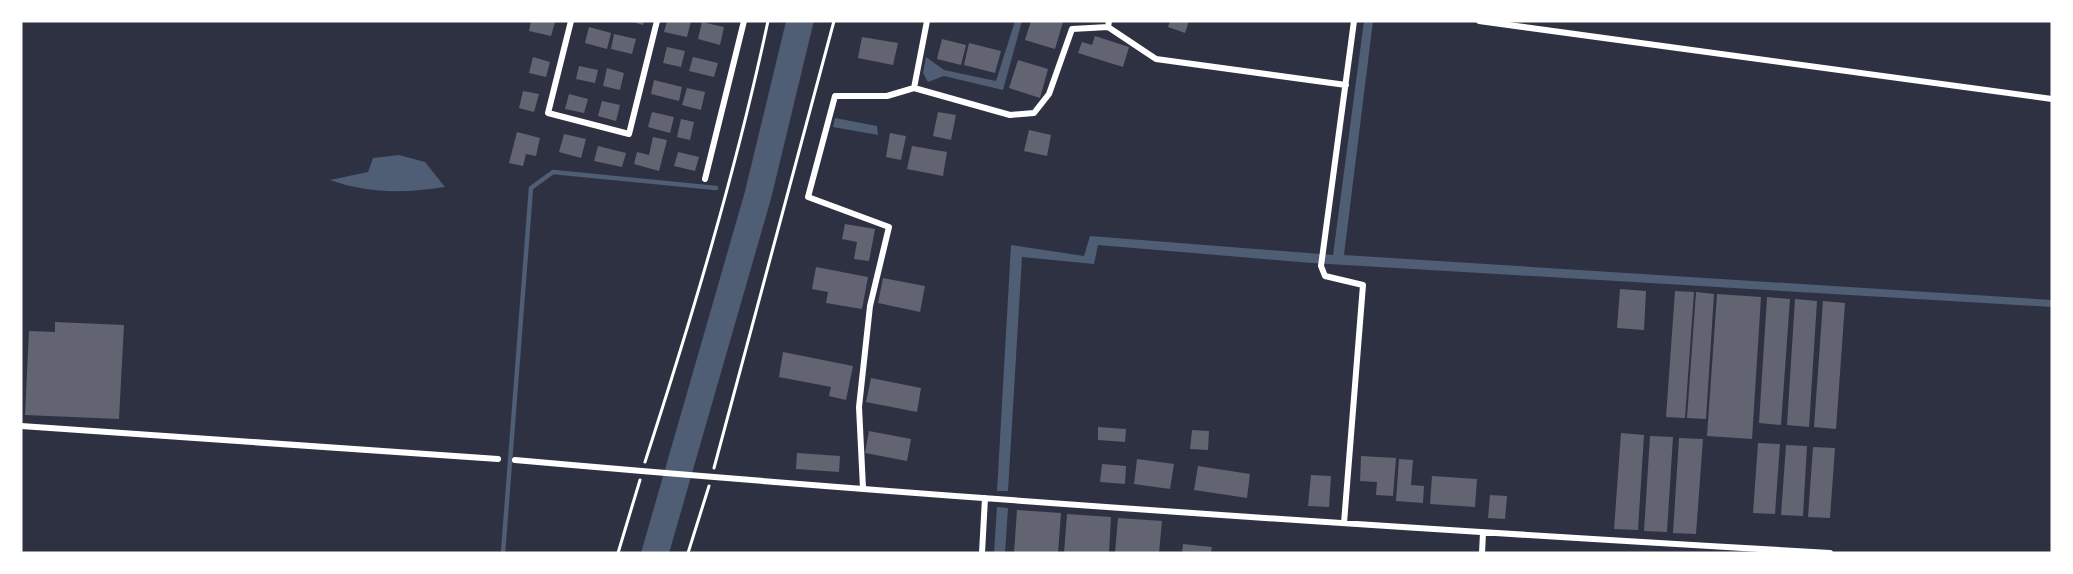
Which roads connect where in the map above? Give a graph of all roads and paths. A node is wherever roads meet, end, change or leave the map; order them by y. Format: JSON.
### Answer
{"nodes":[{"id":1,"x":571,"y":21,"type":"edge"},
{"id":2,"x":657,"y":21,"type":"edge"},
{"id":3,"x":744,"y":21,"type":"edge"},
{"id":4,"x":768,"y":21,"type":"edge"},
{"id":5,"x":834,"y":21,"type":"edge"},
{"id":6,"x":927,"y":21,"type":"edge"},
{"id":7,"x":1354,"y":21,"type":"edge"},
{"id":8,"x":1479,"y":21,"type":"edge"},
{"id":9,"x":1109,"y":24,"type":"edge"},
{"id":10,"x":1346,"y":85,"type":"junction"},
{"id":11,"x":914,"y":88,"type":"junction"},
{"id":12,"x":2052,"y":99,"type":"edge"},
{"id":13,"x":705,"y":179,"type":"dead end"},
{"id":14,"x":21,"y":426,"type":"edge"},
{"id":15,"x":498,"y":459,"type":"dead end"},
{"id":16,"x":515,"y":460,"type":"dead end"},
{"id":17,"x":642,"y":471,"type":"junction"},
{"id":18,"x":712,"y":477,"type":"junction"},
{"id":19,"x":863,"y":488,"type":"junction"},
{"id":20,"x":985,"y":498,"type":"junction"},
{"id":21,"x":1344,"y":523,"type":"junction"},
{"id":22,"x":1483,"y":533,"type":"junction"},
{"id":23,"x":618,"y":553,"type":"edge"},
{"id":24,"x":688,"y":553,"type":"edge"},
{"id":25,"x":982,"y":553,"type":"edge"},
{"id":26,"x":1482,"y":553,"type":"edge"},
{"id":27,"x":1830,"y":553,"type":"edge"}],
"edges":[{"from":1,"to":2,"type":"street"},
{"from":3,"to":13,"type":"street"},
{"from":4,"to":17,"type":"path"},
{"from":5,"to":18,"type":"path"},
{"from":6,"to":11,"type":"street"},
{"from":7,"to":10,"type":"street"},
{"from":8,"to":12,"type":"street"},
{"from":9,"to":10,"type":"street"},
{"from":9,"to":11,"type":"street"},
{"from":10,"to":21,"type":"street"},
{"from":11,"to":19,"type":"street"},
{"from":14,"to":15,"type":"street"},
{"from":16,"to":17,"type":"street"},
{"from":17,"to":18,"type":"street"},
{"from":17,"to":23,"type":"path"},
{"from":18,"to":19,"type":"street"},
{"from":18,"to":24,"type":"path"},
{"from":19,"to":20,"type":"street"},
{"from":20,"to":21,"type":"street"},
{"from":20,"to":25,"type":"street"},
{"from":21,"to":22,"type":"street"},
{"from":22,"to":26,"type":"street"},
{"from":22,"to":27,"type":"street"}]}
